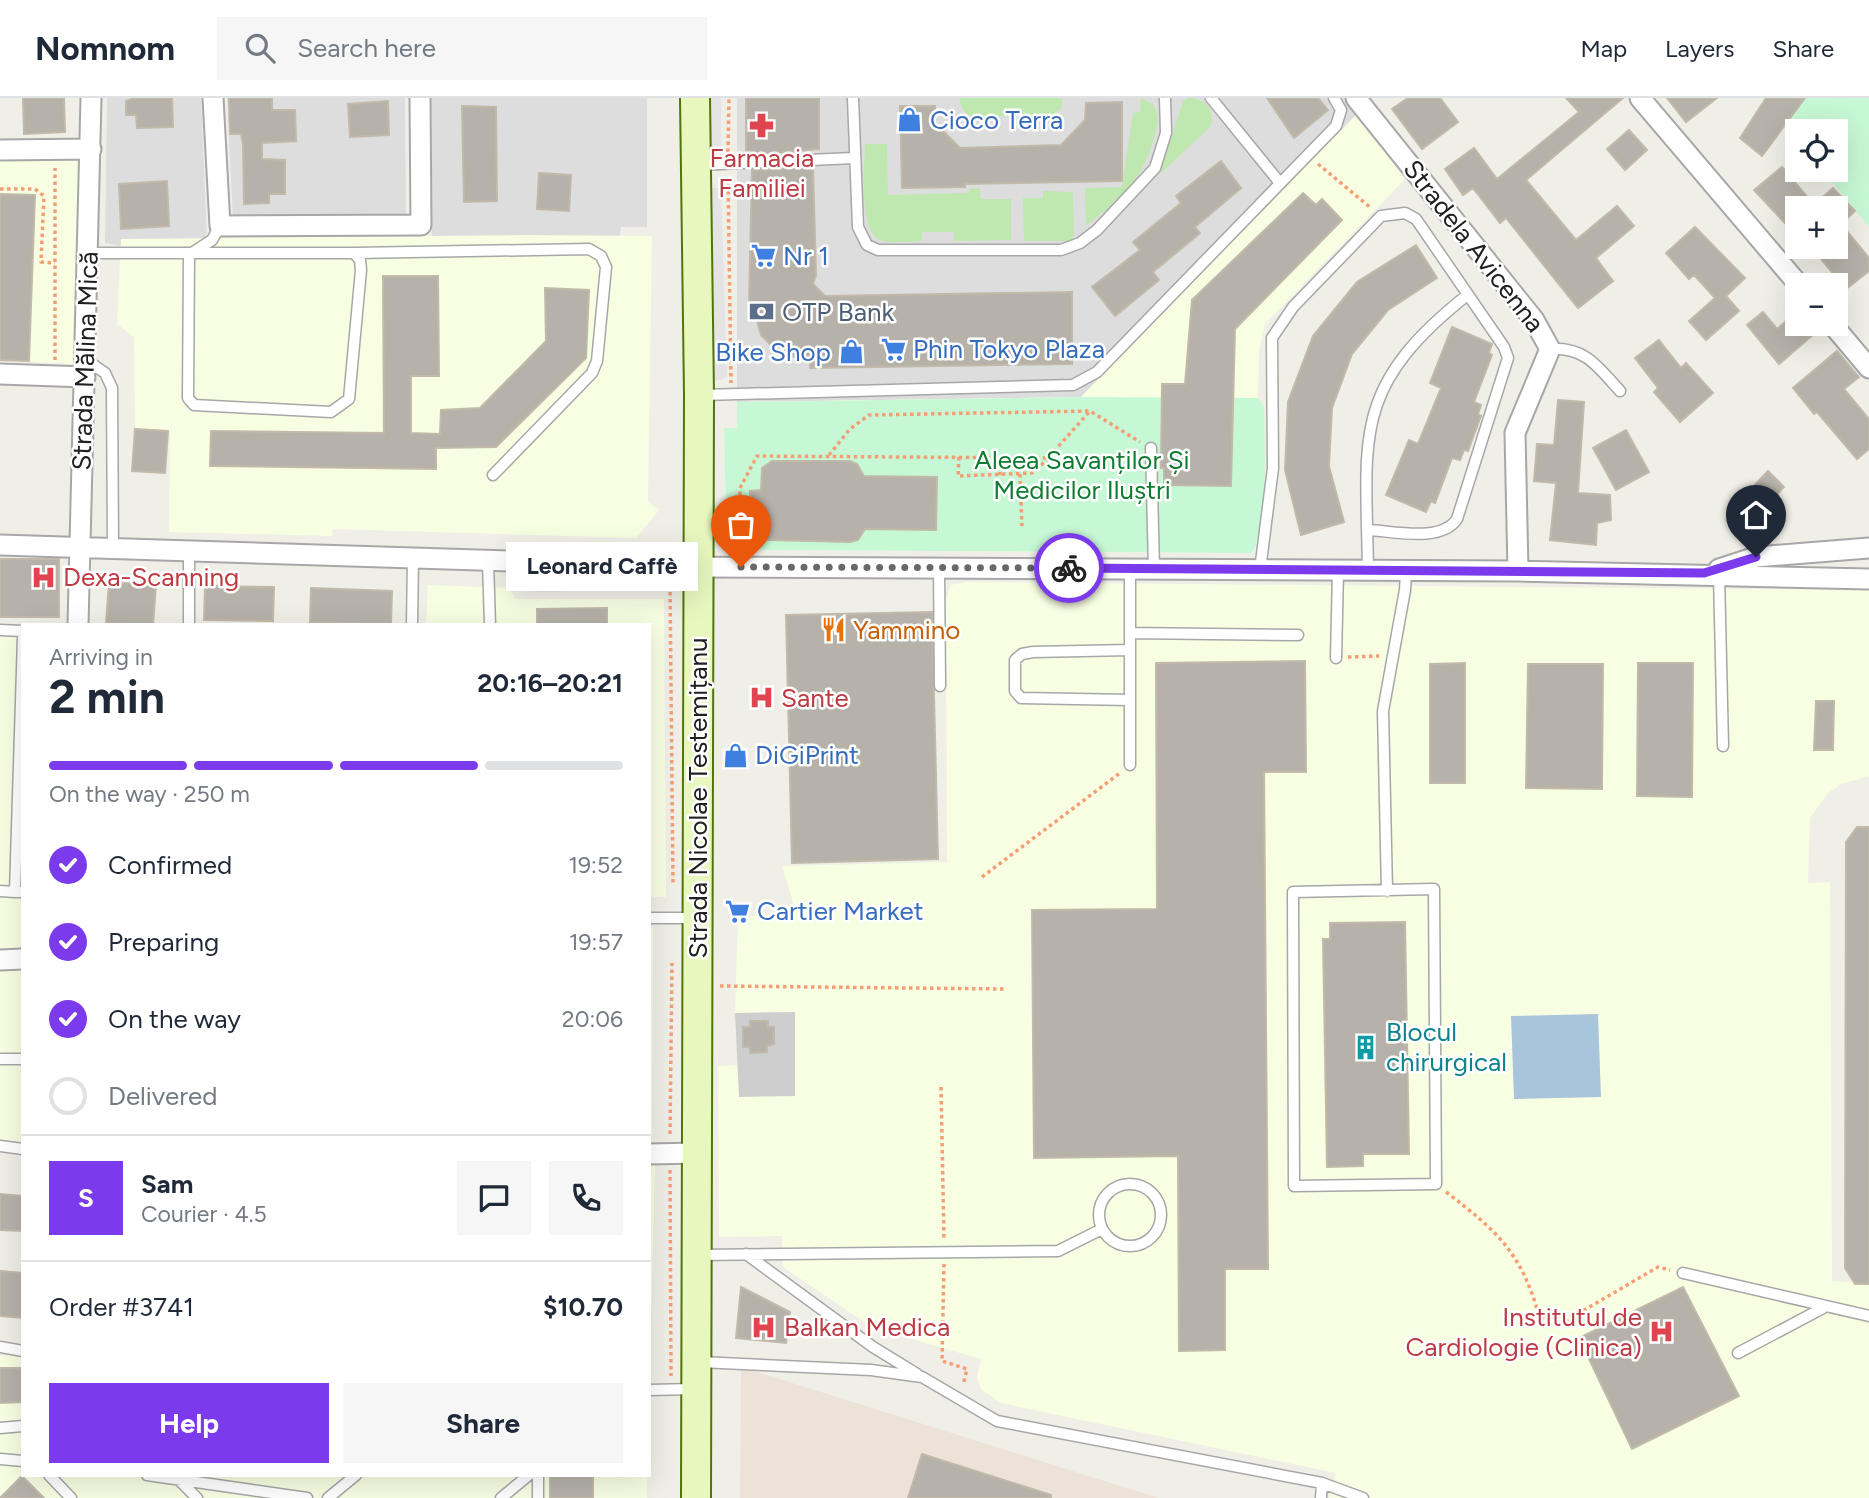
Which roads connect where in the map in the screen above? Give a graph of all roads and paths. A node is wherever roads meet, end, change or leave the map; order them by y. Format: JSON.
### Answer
{"nodes":[{"id":1,"x":91,"y":98,"type":"edge"},
{"id":2,"x":213,"y":98,"type":"edge"},
{"id":3,"x":420,"y":98,"type":"edge"},
{"id":4,"x":695,"y":98,"type":"edge"},
{"id":5,"x":729,"y":98,"type":"edge"},
{"id":6,"x":853,"y":98,"type":"edge"},
{"id":7,"x":1165,"y":98,"type":"edge"},
{"id":8,"x":1211,"y":98,"type":"edge"},
{"id":9,"x":1334,"y":98,"type":"edge"},
{"id":10,"x":1356,"y":98,"type":"edge"},
{"id":11,"x":1640,"y":98,"type":"edge"},
{"id":12,"x":55,"y":149,"type":"junction"},
{"id":13,"x":91,"y":149,"type":"junction"},
{"id":14,"x":0,"y":150,"type":"edge"},
{"id":15,"x":1307,"y":155,"type":"junction"},
{"id":16,"x":855,"y":158,"type":"junction"},
{"id":17,"x":728,"y":164,"type":"junction"},
{"id":18,"x":695,"y":166,"type":"junction"},
{"id":19,"x":1280,"y":183,"type":"junction"},
{"id":20,"x":0,"y":189,"type":"edge"},
{"id":21,"x":1381,"y":216,"type":"junction"},
{"id":22,"x":220,"y":226,"type":"junction"},
{"id":23,"x":88,"y":253,"type":"junction"},
{"id":24,"x":354,"y":253,"type":"junction"},
{"id":25,"x":189,"y":255,"type":"junction"},
{"id":26,"x":55,"y":263,"type":"junction"},
{"id":27,"x":1789,"y":273,"type":"edge"},
{"id":28,"x":1466,"y":296,"type":"junction"},
{"id":29,"x":1842,"y":336,"type":"edge"},
{"id":30,"x":1550,"y":349,"type":"junction"},
{"id":31,"x":84,"y":368,"type":"junction"},
{"id":32,"x":1869,"y":368,"type":"edge"},
{"id":33,"x":0,"y":374,"type":"edge"},
{"id":34,"x":55,"y":376,"type":"junction"},
{"id":35,"x":1620,"y":391,"type":"dead end"},
{"id":36,"x":732,"y":394,"type":"junction"},
{"id":37,"x":699,"y":395,"type":"junction"},
{"id":38,"x":1090,"y":411,"type":"junction"},
{"id":39,"x":1151,"y":448,"type":"joint"},
{"id":40,"x":829,"y":455,"type":"junction"},
{"id":41,"x":958,"y":457,"type":"junction"},
{"id":42,"x":999,"y":458,"type":"junction"},
{"id":43,"x":1048,"y":458,"type":"junction"},
{"id":44,"x":1020,"y":474,"type":"junction"},
{"id":45,"x":493,"y":475,"type":"dead end"},
{"id":46,"x":1000,"y":475,"type":"junction"},
{"id":47,"x":740,"y":509,"type":"dead end"},
{"id":48,"x":1022,"y":526,"type":"dead end"},
{"id":49,"x":1368,"y":530,"type":"junction"},
{"id":50,"x":0,"y":545,"type":"edge"},
{"id":51,"x":80,"y":547,"type":"junction"},
{"id":52,"x":113,"y":547,"type":"junction"},
{"id":53,"x":1869,"y":548,"type":"edge"},
{"id":54,"x":189,"y":552,"type":"junction"},
{"id":55,"x":413,"y":558,"type":"junction"},
{"id":56,"x":488,"y":562,"type":"junction"},
{"id":57,"x":683,"y":566,"type":"junction"},
{"id":58,"x":939,"y":567,"type":"junction"},
{"id":59,"x":1130,"y":569,"type":"junction"},
{"id":60,"x":1154,"y":569,"type":"junction"},
{"id":61,"x":1260,"y":570,"type":"junction"},
{"id":62,"x":1518,"y":571,"type":"junction"},
{"id":63,"x":1338,"y":572,"type":"junction"},
{"id":64,"x":1368,"y":572,"type":"junction"},
{"id":65,"x":1405,"y":572,"type":"junction"},
{"id":66,"x":1714,"y":572,"type":"junction"},
{"id":67,"x":1869,"y":579,"type":"edge"},
{"id":68,"x":78,"y":623,"type":"edge"},
{"id":69,"x":189,"y":623,"type":"edge"},
{"id":70,"x":412,"y":623,"type":"edge"},
{"id":71,"x":490,"y":623,"type":"edge"},
{"id":72,"x":0,"y":629,"type":"edge"},
{"id":73,"x":21,"y":631,"type":"edge"},
{"id":74,"x":1130,"y":633,"type":"junction"},
{"id":75,"x":1298,"y":635,"type":"dead end"},
{"id":76,"x":1130,"y":650,"type":"junction"},
{"id":77,"x":1392,"y":656,"type":"junction"},
{"id":78,"x":1336,"y":658,"type":"joint"},
{"id":79,"x":940,"y":686,"type":"dead end"},
{"id":80,"x":1130,"y":700,"type":"junction"},
{"id":81,"x":1723,"y":746,"type":"dead end"},
{"id":82,"x":21,"y":765,"type":"edge"},
{"id":83,"x":1130,"y":765,"type":"joint"},
{"id":84,"x":982,"y":877,"type":"dead end"},
{"id":85,"x":0,"y":891,"type":"edge"},
{"id":86,"x":1387,"y":891,"type":"junction"},
{"id":87,"x":19,"y":892,"type":"edge"},
{"id":88,"x":651,"y":918,"type":"edge"},
{"id":89,"x":685,"y":918,"type":"junction"},
{"id":90,"x":21,"y":959,"type":"edge"},
{"id":91,"x":0,"y":960,"type":"edge"},
{"id":92,"x":672,"y":960,"type":"dead end"},
{"id":93,"x":697,"y":986,"type":"junction"},
{"id":94,"x":1004,"y":989,"type":"dead end"},
{"id":95,"x":0,"y":1059,"type":"edge"},
{"id":96,"x":21,"y":1059,"type":"edge"},
{"id":97,"x":0,"y":1146,"type":"edge"},
{"id":98,"x":21,"y":1149,"type":"edge"},
{"id":99,"x":684,"y":1153,"type":"junction"},
{"id":100,"x":651,"y":1154,"type":"edge"},
{"id":101,"x":1436,"y":1184,"type":"junction"},
{"id":102,"x":1102,"y":1229,"type":"junction"},
{"id":103,"x":746,"y":1254,"type":"junction"},
{"id":104,"x":696,"y":1255,"type":"junction"},
{"id":105,"x":1683,"y":1273,"type":"joint"},
{"id":106,"x":1823,"y":1308,"type":"junction"},
{"id":107,"x":1869,"y":1316,"type":"edge"},
{"id":108,"x":0,"y":1347,"type":"edge"},
{"id":109,"x":21,"y":1350,"type":"edge"},
{"id":110,"x":1738,"y":1353,"type":"dead end"},
{"id":111,"x":922,"y":1377,"type":"junction"},
{"id":112,"x":687,"y":1380,"type":"junction"},
{"id":113,"x":651,"y":1389,"type":"edge"},
{"id":114,"x":21,"y":1426,"type":"edge"},
{"id":115,"x":0,"y":1428,"type":"edge"},
{"id":116,"x":0,"y":1459,"type":"edge"},
{"id":117,"x":21,"y":1461,"type":"edge"},
{"id":118,"x":51,"y":1477,"type":"edge"},
{"id":119,"x":159,"y":1477,"type":"edge"},
{"id":120,"x":354,"y":1477,"type":"edge"},
{"id":121,"x":527,"y":1477,"type":"edge"},
{"id":122,"x":538,"y":1477,"type":"edge"},
{"id":123,"x":179,"y":1480,"type":"junction"},
{"id":124,"x":1322,"y":1483,"type":"junction"},
{"id":125,"x":71,"y":1498,"type":"edge"},
{"id":126,"x":197,"y":1498,"type":"edge"},
{"id":127,"x":307,"y":1498,"type":"edge"},
{"id":128,"x":328,"y":1498,"type":"edge"},
{"id":129,"x":501,"y":1498,"type":"edge"},
{"id":130,"x":538,"y":1498,"type":"edge"},
{"id":131,"x":696,"y":1498,"type":"edge"},
{"id":132,"x":1321,"y":1498,"type":"edge"},
{"id":133,"x":1363,"y":1498,"type":"edge"}],
"edges":[{"from":1,"to":13,"type":"street","name":"Strada Mălina Mică"},
{"from":2,"to":22,"type":"street"},
{"from":3,"to":22,"type":"street"},
{"from":4,"to":18,"type":"main road","name":"Strada Nicolae Testemițanu"},
{"from":5,"to":17,"type":"path"},
{"from":6,"to":16,"type":"lane"},
{"from":7,"to":16,"type":"lane"},
{"from":8,"to":19,"type":"lane"},
{"from":9,"to":15,"type":"lane"},
{"from":10,"to":30,"type":"street","name":"Stradela Avicenna"},
{"from":11,"to":27,"type":"street"},
{"from":12,"to":13,"type":"street"},
{"from":12,"to":14,"type":"street"},
{"from":12,"to":26,"type":"path"},
{"from":13,"to":23,"type":"street","name":"Strada Mălina Mică"},
{"from":15,"to":19,"type":"lane"},
{"from":15,"to":21,"type":"path"},
{"from":16,"to":17,"type":"lane"},
{"from":17,"to":18,"type":"lane"},
{"from":17,"to":36,"type":"path"},
{"from":18,"to":37,"type":"main road","name":"Strada Nicolae Testemițanu"},
{"from":19,"to":36,"type":"lane"},
{"from":20,"to":26,"type":"path"},
{"from":21,"to":28,"type":"lane"},
{"from":21,"to":61,"type":"lane"},
{"from":22,"to":25,"type":"lane"},
{"from":23,"to":25,"type":"lane"},
{"from":23,"to":31,"type":"street","name":"Strada Mălina Mică"},
{"from":24,"to":25,"type":"lane"},
{"from":24,"to":25,"type":"lane"},
{"from":24,"to":45,"type":"lane"},
{"from":26,"to":34,"type":"path"},
{"from":28,"to":49,"type":"lane"},
{"from":28,"to":49,"type":"lane"},
{"from":29,"to":32,"type":"street"},
{"from":30,"to":35,"type":"lane"},
{"from":30,"to":62,"type":"street","name":"Stradela Avicenna"},
{"from":31,"to":34,"type":"street"},
{"from":31,"to":51,"type":"street","name":"Strada Mălina Mică"},
{"from":31,"to":52,"type":"lane"},
{"from":33,"to":34,"type":"street"},
{"from":36,"to":37,"type":"lane"},
{"from":37,"to":57,"type":"main road","name":"Strada Nicolae Testemițanu"},
{"from":38,"to":39,"type":"path"},
{"from":38,"to":40,"type":"path"},
{"from":38,"to":43,"type":"path"},
{"from":39,"to":60,"type":"lane"},
{"from":40,"to":41,"type":"path"},
{"from":40,"to":47,"type":"path"},
{"from":41,"to":42,"type":"path"},
{"from":41,"to":46,"type":"path"},
{"from":42,"to":43,"type":"path"},
{"from":42,"to":46,"type":"path"},
{"from":43,"to":44,"type":"path"},
{"from":44,"to":46,"type":"path"},
{"from":44,"to":48,"type":"path"},
{"from":49,"to":64,"type":"lane"},
{"from":50,"to":51,"type":"street"},
{"from":51,"to":52,"type":"street"},
{"from":51,"to":68,"type":"street","name":"Strada Mălina Mică"},
{"from":52,"to":54,"type":"street"},
{"from":53,"to":66,"type":"street"},
{"from":54,"to":55,"type":"street"},
{"from":54,"to":69,"type":"lane"},
{"from":55,"to":56,"type":"street"},
{"from":55,"to":70,"type":"lane"},
{"from":56,"to":57,"type":"street"},
{"from":56,"to":71,"type":"lane"},
{"from":57,"to":58,"type":"street"},
{"from":57,"to":89,"type":"main road","name":"Strada Nicolae Testemițanu"},
{"from":57,"to":89,"type":"path"},
{"from":58,"to":59,"type":"street"},
{"from":58,"to":79,"type":"lane"},
{"from":59,"to":60,"type":"street"},
{"from":59,"to":74,"type":"lane"},
{"from":60,"to":61,"type":"street"},
{"from":61,"to":63,"type":"street"},
{"from":62,"to":65,"type":"street"},
{"from":62,"to":66,"type":"street"},
{"from":63,"to":64,"type":"street"},
{"from":63,"to":78,"type":"lane"},
{"from":64,"to":65,"type":"street"},
{"from":65,"to":77,"type":"lane"},
{"from":66,"to":67,"type":"street"},
{"from":66,"to":81,"type":"lane"},
{"from":72,"to":73,"type":"lane"},
{"from":74,"to":75,"type":"lane"},
{"from":74,"to":76,"type":"lane"},
{"from":76,"to":80,"type":"lane"},
{"from":76,"to":80,"type":"lane"},
{"from":77,"to":78,"type":"path"},
{"from":77,"to":86,"type":"lane"},
{"from":80,"to":83,"type":"lane"},
{"from":82,"to":87,"type":"lane"},
{"from":83,"to":84,"type":"path"},
{"from":85,"to":87,"type":"lane"},
{"from":86,"to":101,"type":"lane"},
{"from":86,"to":101,"type":"lane"},
{"from":88,"to":89,"type":"lane"},
{"from":89,"to":93,"type":"main road","name":"Strada Nicolae Testemițanu"},
{"from":90,"to":91,"type":"street"},
{"from":92,"to":99,"type":"path"},
{"from":93,"to":94,"type":"path"},
{"from":93,"to":99,"type":"main road","name":"Strada Nicolae Testemițanu"},
{"from":95,"to":96,"type":"lane"},
{"from":97,"to":98,"type":"lane"},
{"from":99,"to":100,"type":"street"},
{"from":99,"to":104,"type":"main road","name":"Strada Nicolae Testemițanu"},
{"from":99,"to":112,"type":"path"},
{"from":101,"to":105,"type":"path"},
{"from":102,"to":102,"type":"lane"},
{"from":102,"to":103,"type":"lane"},
{"from":103,"to":104,"type":"lane"},
{"from":103,"to":111,"type":"lane"},
{"from":104,"to":112,"type":"main road","name":"Strada Nicolae Testemițanu"},
{"from":105,"to":106,"type":"lane"},
{"from":106,"to":107,"type":"lane"},
{"from":106,"to":110,"type":"lane"},
{"from":108,"to":109,"type":"lane"},
{"from":111,"to":112,"type":"lane"},
{"from":111,"to":124,"type":"lane"},
{"from":112,"to":113,"type":"lane"},
{"from":112,"to":131,"type":"main road","name":"Strada Nicolae Testemițanu"},
{"from":114,"to":115,"type":"lane"},
{"from":116,"to":117,"type":"lane"},
{"from":118,"to":125,"type":"lane"},
{"from":119,"to":123,"type":"lane"},
{"from":120,"to":128,"type":"lane"},
{"from":121,"to":129,"type":"lane"},
{"from":122,"to":130,"type":"lane"},
{"from":123,"to":126,"type":"lane"},
{"from":123,"to":127,"type":"lane"},
{"from":124,"to":132,"type":"lane"},
{"from":124,"to":133,"type":"lane"}]}
